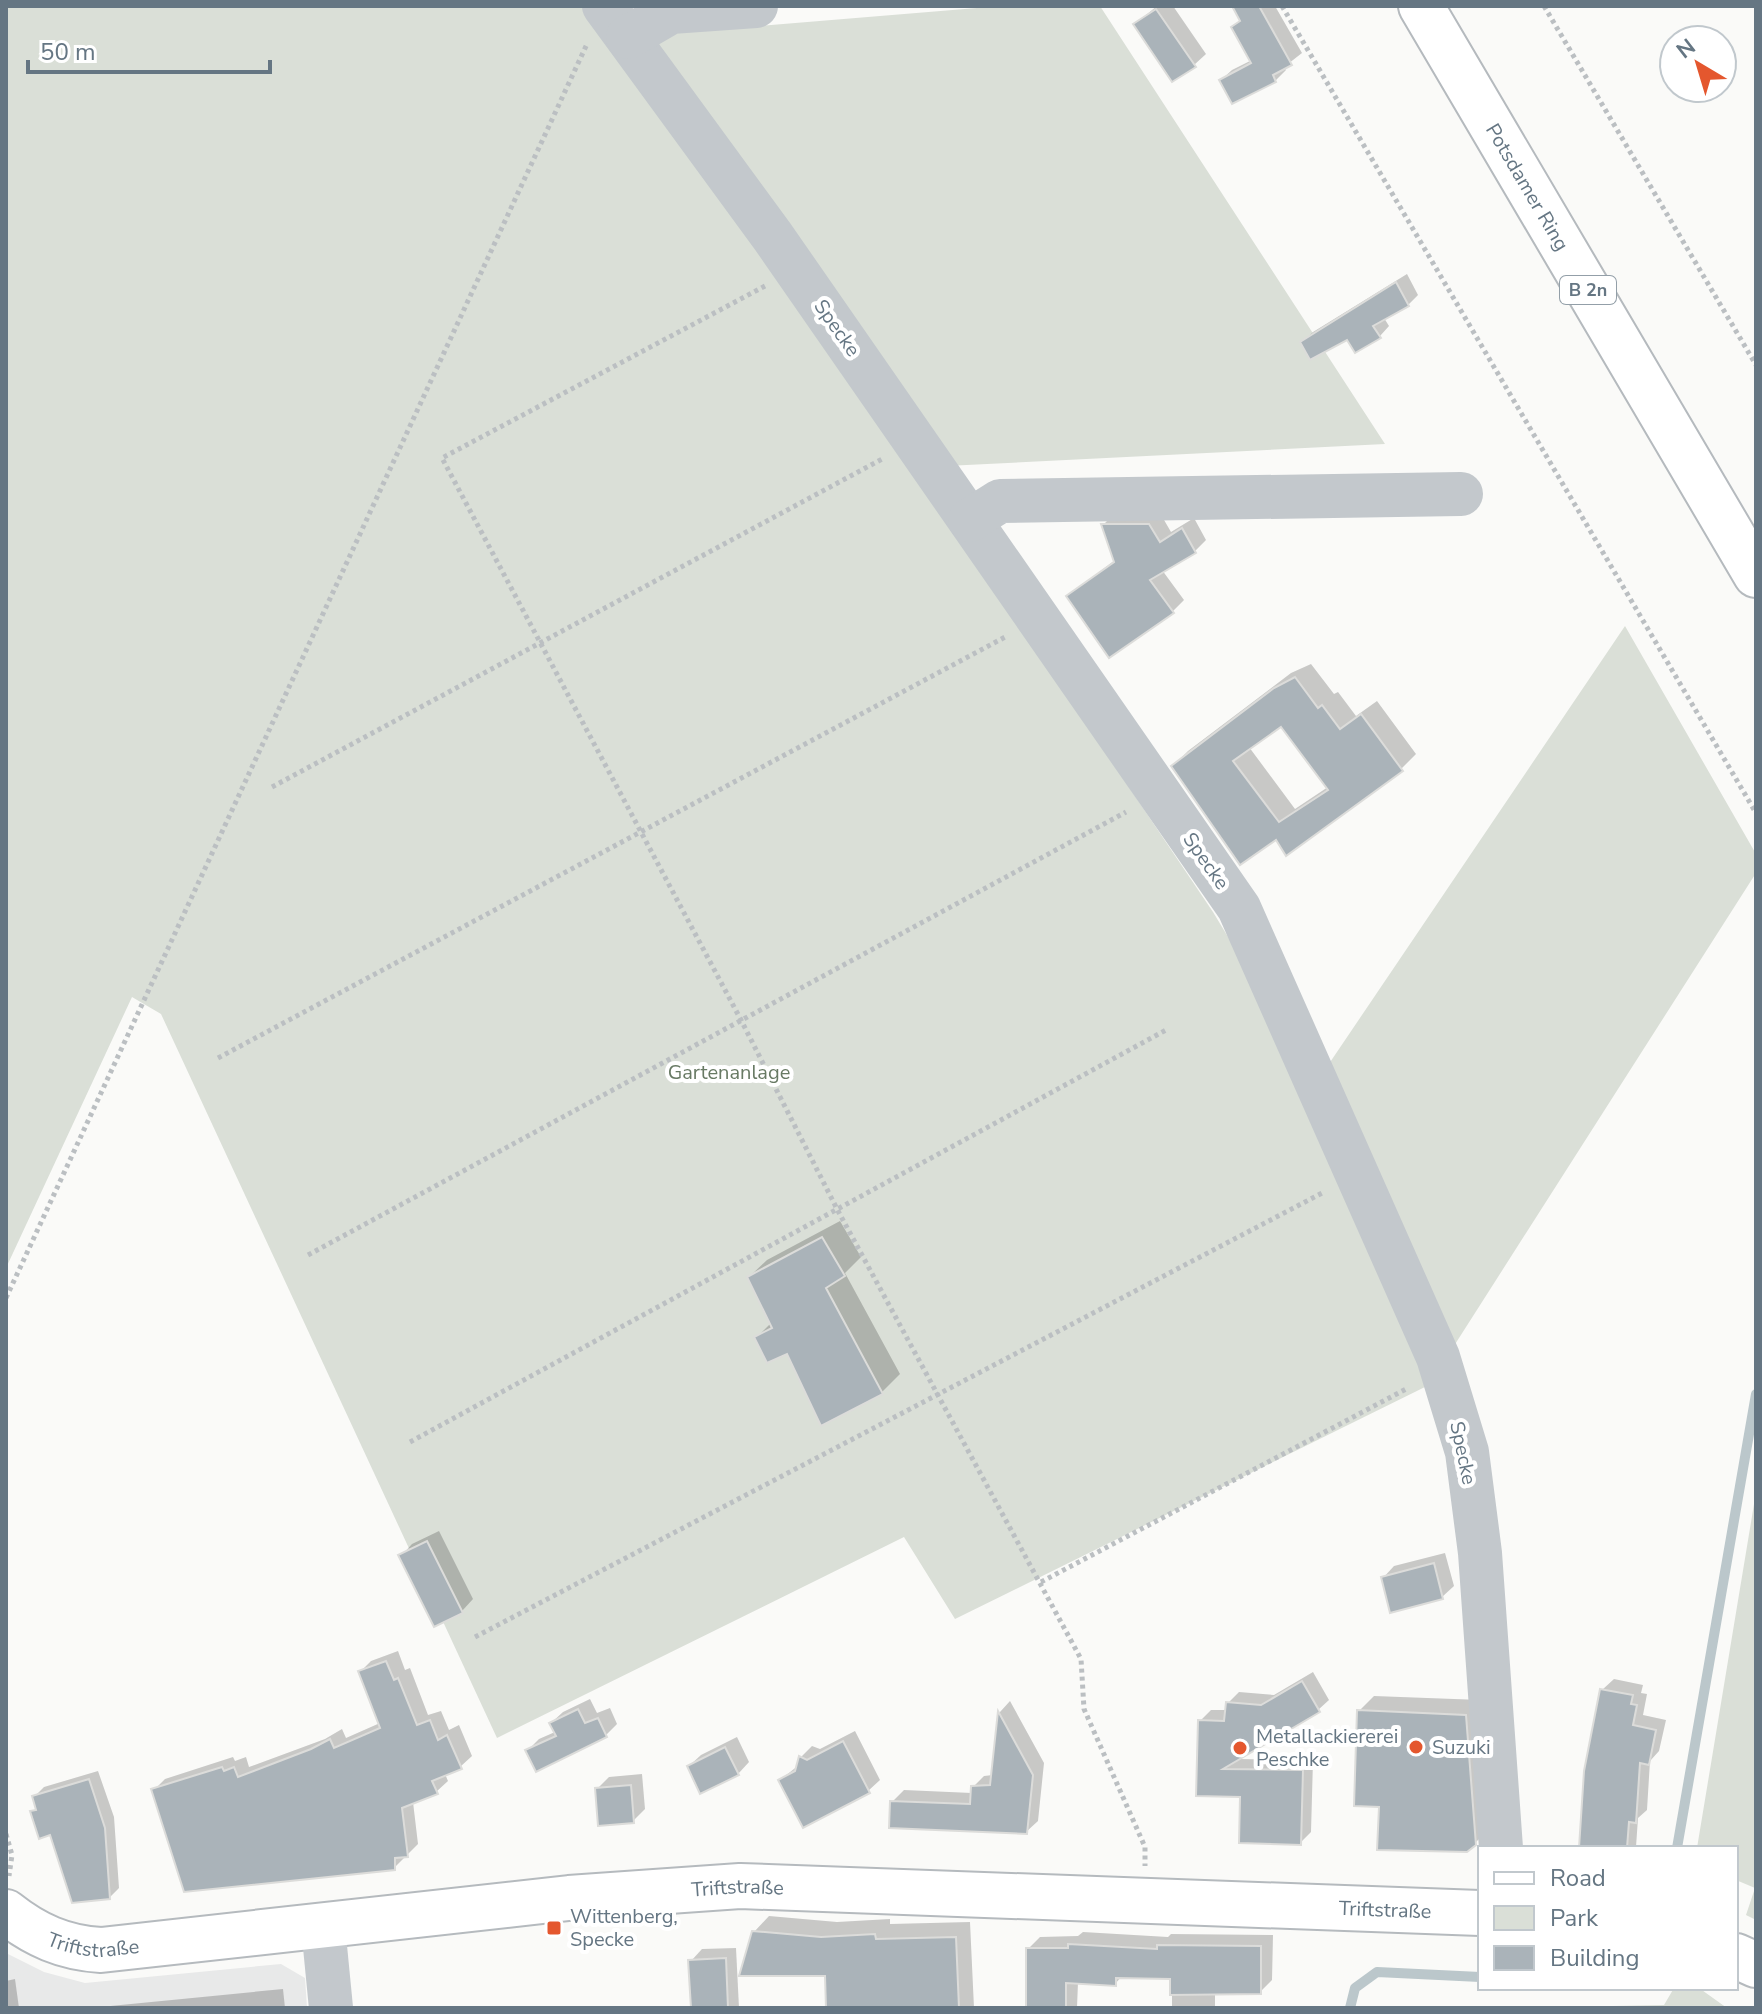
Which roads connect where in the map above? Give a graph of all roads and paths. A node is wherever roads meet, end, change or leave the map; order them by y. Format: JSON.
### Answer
{"nodes":[{"id":1,"x":756,"y":6,"type":"edge"},
{"id":2,"x":1282,"y":6,"type":"edge"},
{"id":3,"x":1421,"y":6,"type":"edge"},
{"id":4,"x":1544,"y":6,"type":"edge"},
{"id":5,"x":612,"y":17,"type":"edge"},
{"id":6,"x":773,"y":282,"type":"dead end"},
{"id":7,"x":1756,"y":365,"type":"edge"},
{"id":8,"x":890,"y":456,"type":"dead end"},
{"id":9,"x":1461,"y":494,"type":"dead end"},
{"id":10,"x":970,"y":520,"type":"junction"},
{"id":11,"x":1756,"y":575,"type":"edge"},
{"id":12,"x":1013,"y":633,"type":"dead end"},
{"id":13,"x":539,"y":644,"type":"junction"},
{"id":14,"x":272,"y":787,"type":"dead end"},
{"id":15,"x":1126,"y":812,"type":"dead end"},
{"id":16,"x":1756,"y":813,"type":"edge"},
{"id":17,"x":640,"y":832,"type":"junction"},
{"id":18,"x":741,"y":1020,"type":"junction"},
{"id":19,"x":1166,"y":1030,"type":"dead end"},
{"id":20,"x":218,"y":1058,"type":"dead end"},
{"id":21,"x":1335,"y":1186,"type":"dead end"},
{"id":22,"x":837,"y":1209,"type":"junction"},
{"id":23,"x":308,"y":1255,"type":"dead end"},
{"id":24,"x":6,"y":1298,"type":"edge"},
{"id":25,"x":1415,"y":1384,"type":"dead end"},
{"id":26,"x":940,"y":1395,"type":"junction"},
{"id":27,"x":410,"y":1442,"type":"dead end"},
{"id":28,"x":1041,"y":1582,"type":"junction"},
{"id":29,"x":475,"y":1637,"type":"dead end"},
{"id":30,"x":6,"y":1834,"type":"edge"},
{"id":31,"x":1501,"y":1846,"type":"edge"},
{"id":32,"x":6,"y":1882,"type":"edge"},
{"id":33,"x":1147,"y":1900,"type":"junction"},
{"id":34,"x":6,"y":1912,"type":"edge"},
{"id":35,"x":1478,"y":1913,"type":"edge"},
{"id":36,"x":323,"y":1926,"type":"junction"},
{"id":37,"x":331,"y":2008,"type":"edge"}],
"edges":[{"from":1,"to":5,"type":"street"},
{"from":2,"to":16,"type":"path"},
{"from":3,"to":11,"type":"main road","name":"Potsdamer Ring","number":"B 2n"},
{"from":4,"to":7,"type":"path"},
{"from":5,"to":10,"type":"street","name":"Specke"},
{"from":5,"to":24,"type":"path"},
{"from":6,"to":13,"type":"path"},
{"from":8,"to":13,"type":"path"},
{"from":9,"to":10,"type":"street"},
{"from":10,"to":31,"type":"street","name":"Specke"},
{"from":12,"to":17,"type":"path"},
{"from":13,"to":14,"type":"path"},
{"from":13,"to":17,"type":"path"},
{"from":15,"to":18,"type":"path"},
{"from":17,"to":18,"type":"path"},
{"from":17,"to":20,"type":"path"},
{"from":18,"to":22,"type":"path"},
{"from":18,"to":23,"type":"path"},
{"from":19,"to":22,"type":"path"},
{"from":21,"to":26,"type":"path"},
{"from":22,"to":26,"type":"path"},
{"from":22,"to":27,"type":"path"},
{"from":25,"to":28,"type":"path"},
{"from":26,"to":28,"type":"path"},
{"from":26,"to":29,"type":"path"},
{"from":28,"to":33,"type":"path"},
{"from":30,"to":32,"type":"path"},
{"from":33,"to":35,"type":"main road","name":"Triftstraße"},
{"from":33,"to":36,"type":"main road","name":"Triftstraße"},
{"from":34,"to":36,"type":"main road","name":"Triftstraße"},
{"from":36,"to":37,"type":"street"}]}
